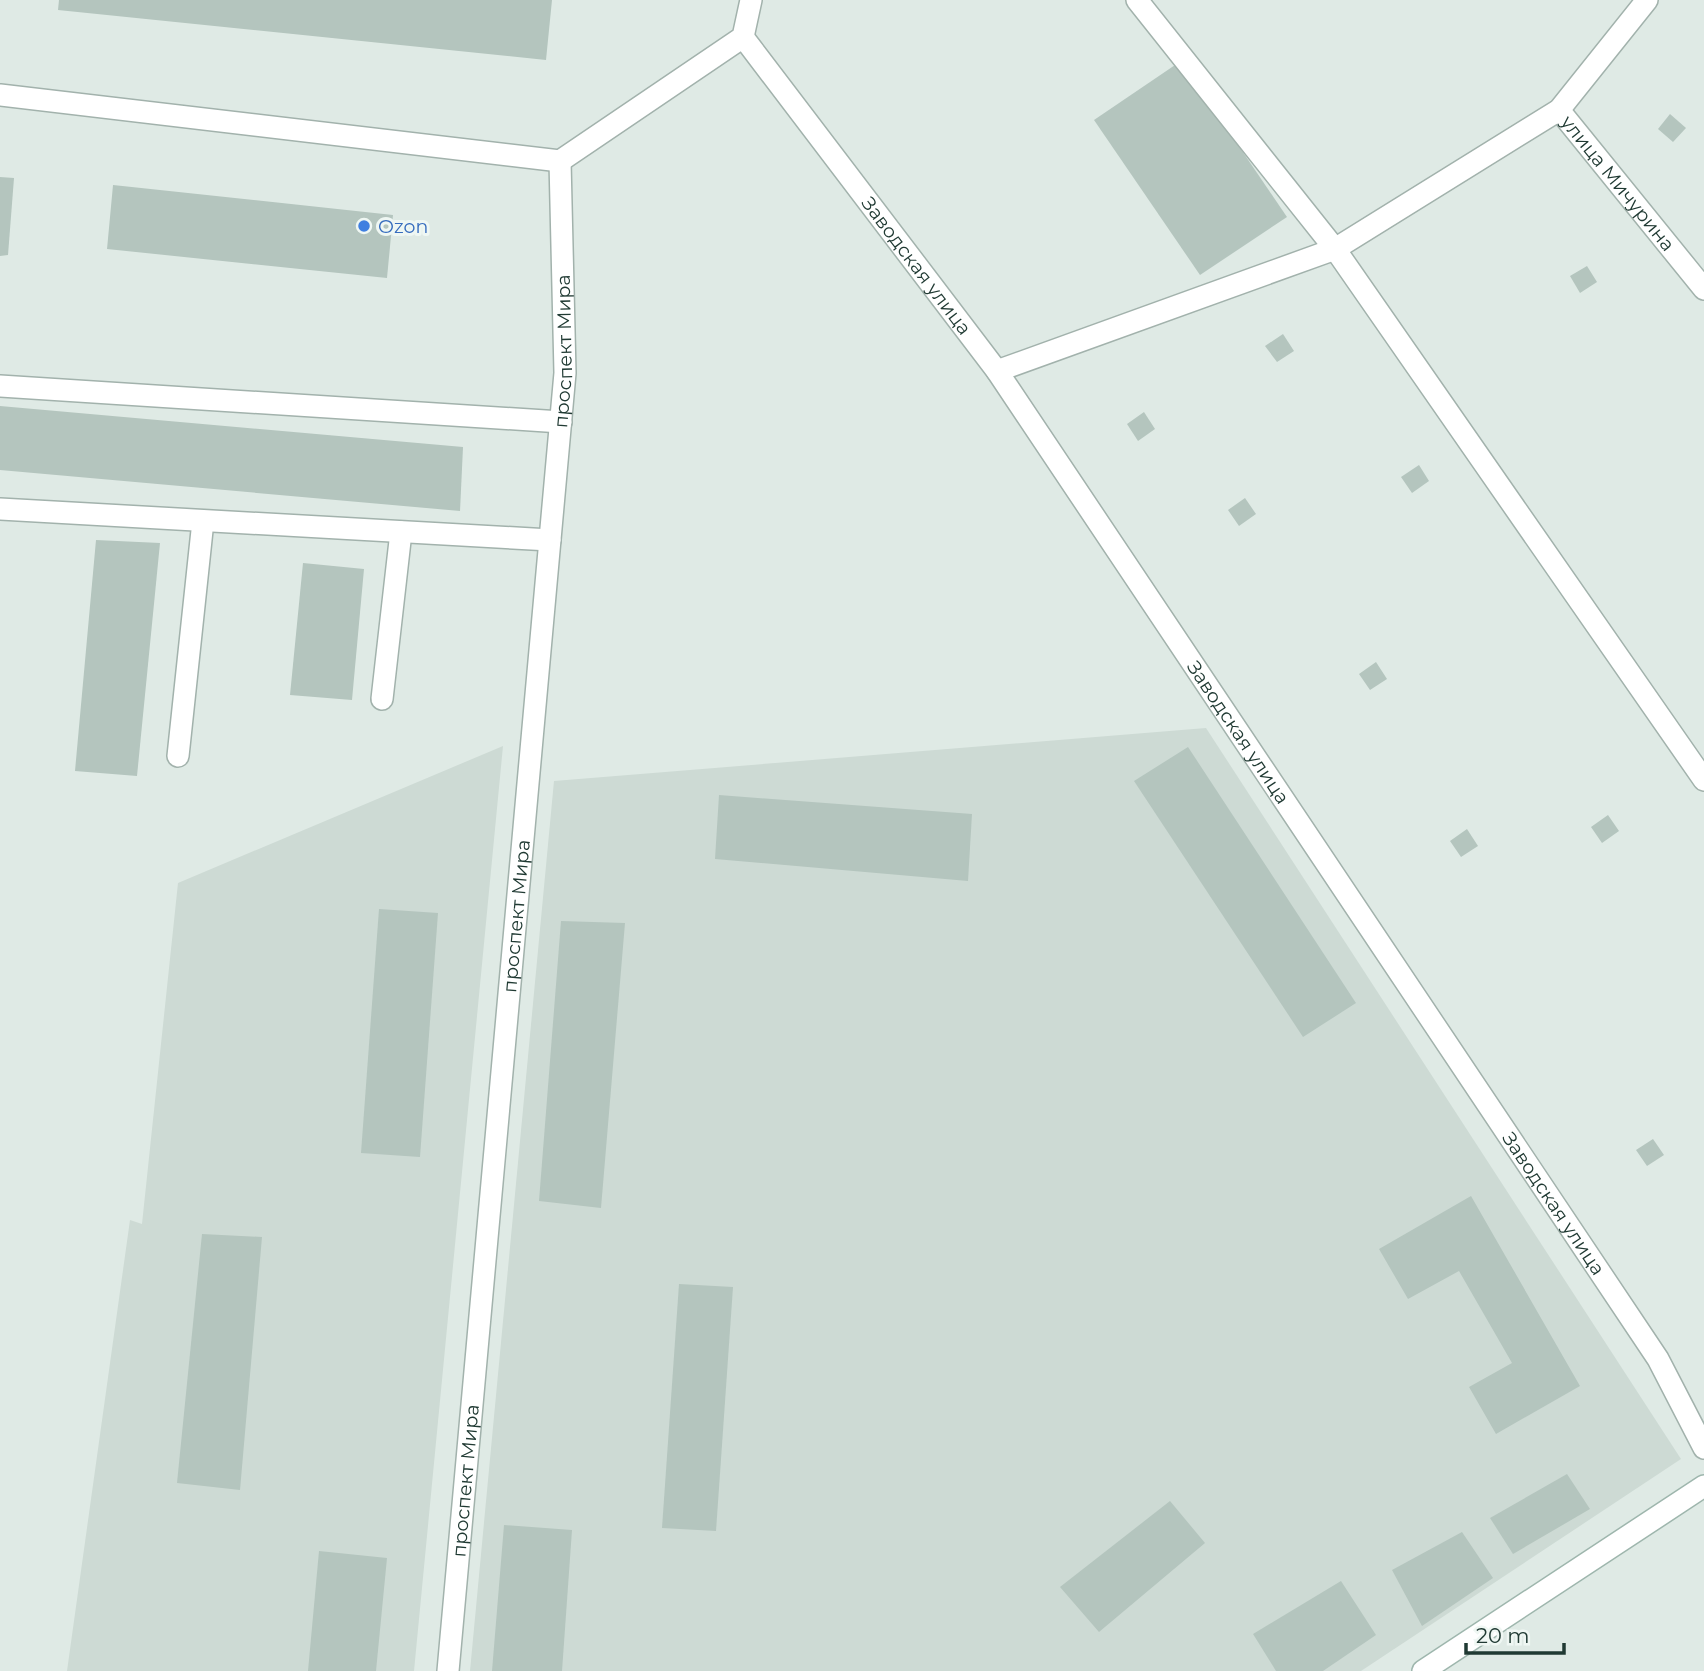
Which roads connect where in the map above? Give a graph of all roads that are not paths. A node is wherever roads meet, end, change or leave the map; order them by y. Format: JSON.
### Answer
{"nodes":[{"id":1,"x":751,"y":0,"type":"edge"},
{"id":2,"x":1137,"y":0,"type":"edge"},
{"id":3,"x":1647,"y":0,"type":"edge"},
{"id":4,"x":743,"y":37,"type":"junction"},
{"id":5,"x":0,"y":95,"type":"edge"},
{"id":6,"x":1559,"y":110,"type":"junction"},
{"id":7,"x":560,"y":162,"type":"junction"},
{"id":8,"x":1335,"y":249,"type":"junction"},
{"id":9,"x":1704,"y":289,"type":"edge"},
{"id":10,"x":997,"y":371,"type":"junction"},
{"id":11,"x":0,"y":386,"type":"edge"},
{"id":12,"x":561,"y":422,"type":"junction"},
{"id":13,"x":0,"y":509,"type":"edge"},
{"id":14,"x":203,"y":521,"type":"junction"},
{"id":15,"x":401,"y":532,"type":"junction"},
{"id":16,"x":550,"y":540,"type":"junction"},
{"id":17,"x":382,"y":699,"type":"dead end"},
{"id":18,"x":178,"y":756,"type":"dead end"},
{"id":19,"x":1704,"y":780,"type":"edge"},
{"id":20,"x":1704,"y":1448,"type":"edge"},
{"id":21,"x":1704,"y":1486,"type":"edge"},
{"id":22,"x":448,"y":1671,"type":"edge"},
{"id":23,"x":1423,"y":1671,"type":"edge"}],
"edges":[{"from":1,"to":4,"type":"street"},
{"from":2,"to":8,"type":"street"},
{"from":3,"to":6,"type":"street"},
{"from":4,"to":7,"type":"street"},
{"from":4,"to":10,"type":"street","name":"Заводская улица"},
{"from":5,"to":7,"type":"street"},
{"from":6,"to":8,"type":"street"},
{"from":6,"to":9,"type":"street","name":"улица Мичурина"},
{"from":7,"to":12,"type":"street","name":"проспект Мира"},
{"from":8,"to":10,"type":"street"},
{"from":8,"to":19,"type":"street"},
{"from":10,"to":20,"type":"street","name":"Заводская улица"},
{"from":11,"to":12,"type":"street"},
{"from":12,"to":16,"type":"street","name":"проспект Мира"},
{"from":13,"to":14,"type":"street"},
{"from":14,"to":15,"type":"street"},
{"from":14,"to":18,"type":"street"},
{"from":15,"to":16,"type":"street"},
{"from":15,"to":17,"type":"street"},
{"from":16,"to":22,"type":"street","name":"проспект Мира"},
{"from":21,"to":23,"type":"street"}]}
